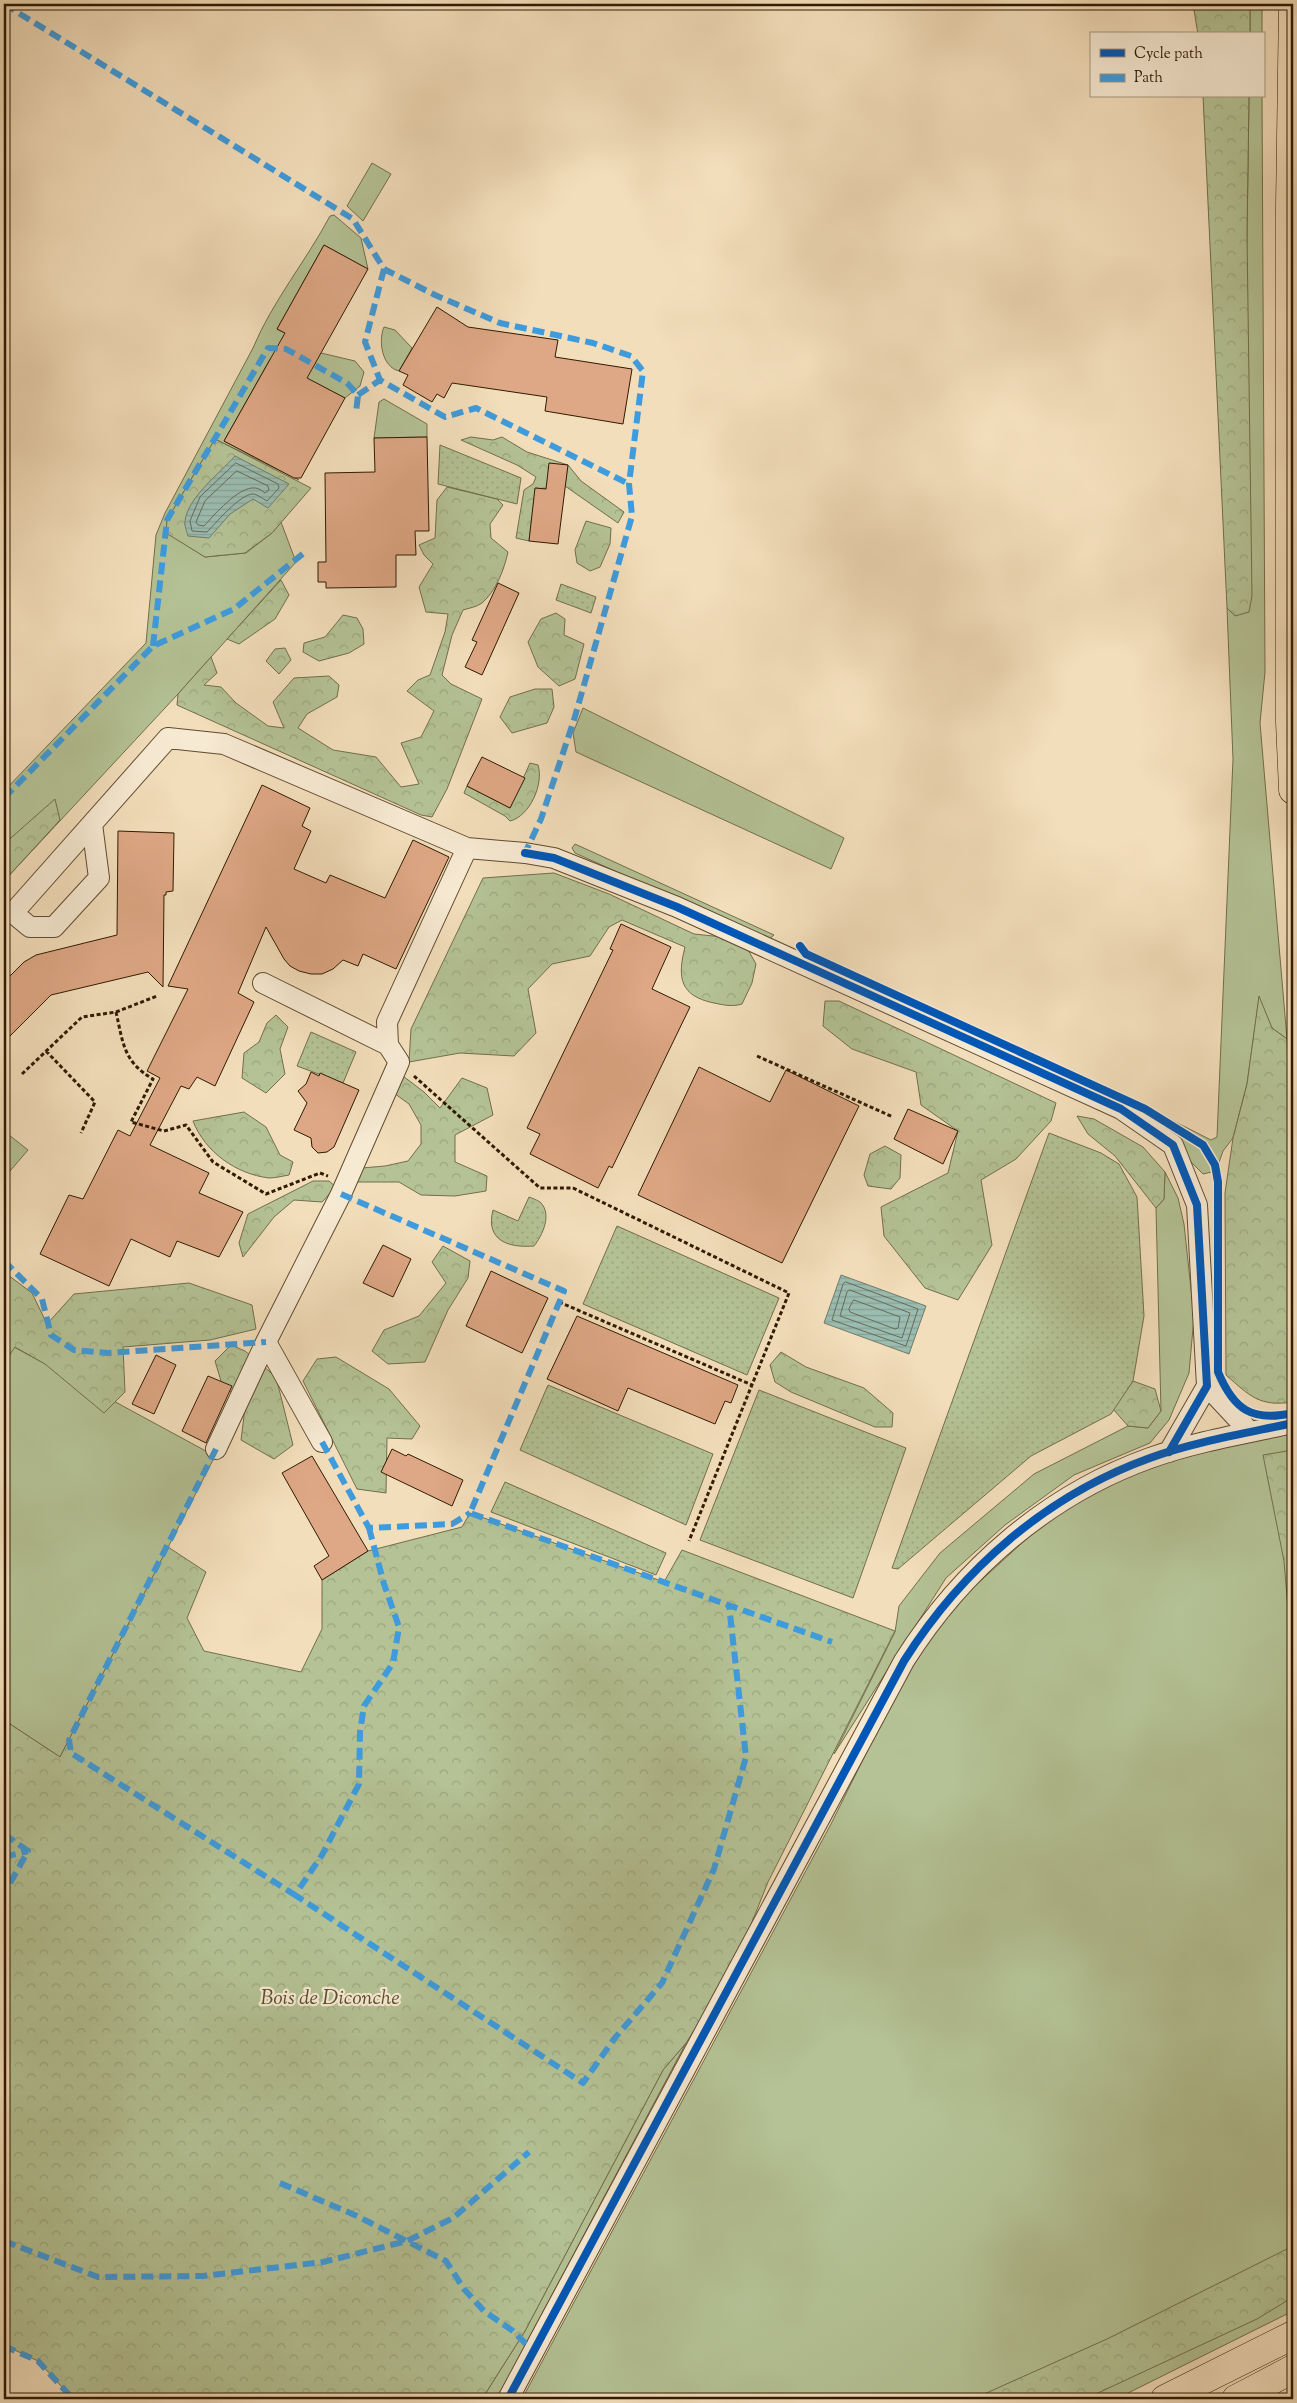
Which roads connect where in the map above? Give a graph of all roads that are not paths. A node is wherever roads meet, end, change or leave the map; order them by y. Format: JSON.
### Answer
{"nodes":[{"id":1,"x":1293,"y":4,"type":"edge"},
{"id":2,"x":1293,"y":790,"type":"edge"},
{"id":3,"x":92,"y":824,"type":"junction"},
{"id":4,"x":467,"y":848,"type":"junction"},
{"id":5,"x":263,"y":983,"type":"dead end"},
{"id":6,"x":388,"y":1045,"type":"junction"},
{"id":7,"x":266,"y":1342,"type":"junction"},
{"id":8,"x":1207,"y":1386,"type":"junction"},
{"id":9,"x":1293,"y":1423,"type":"edge"},
{"id":10,"x":1250,"y":1432,"type":"junction"},
{"id":11,"x":322,"y":1442,"type":"dead end"},
{"id":12,"x":216,"y":1448,"type":"dead end"},
{"id":13,"x":1169,"y":1452,"type":"junction"},
{"id":14,"x":1293,"y":2335,"type":"edge"},
{"id":15,"x":1293,"y":2369,"type":"edge"},
{"id":16,"x":508,"y":2399,"type":"edge"},
{"id":17,"x":1165,"y":2399,"type":"edge"},
{"id":18,"x":1236,"y":2399,"type":"edge"}],
"edges":[{"from":1,"to":2,"type":"highway"},
{"from":3,"to":3,"type":"street"},
{"from":3,"to":4,"type":"street"},
{"from":4,"to":6,"type":"street"},
{"from":4,"to":8,"type":"street"},
{"from":5,"to":6,"type":"street"},
{"from":6,"to":7,"type":"street"},
{"from":7,"to":11,"type":"street"},
{"from":7,"to":12,"type":"street"},
{"from":8,"to":10,"type":"street"},
{"from":8,"to":13,"type":"street"},
{"from":9,"to":10,"type":"street"},
{"from":10,"to":13,"type":"street"},
{"from":13,"to":16,"type":"street"},
{"from":14,"to":17,"type":"highway"},
{"from":15,"to":18,"type":"highway"}]}
